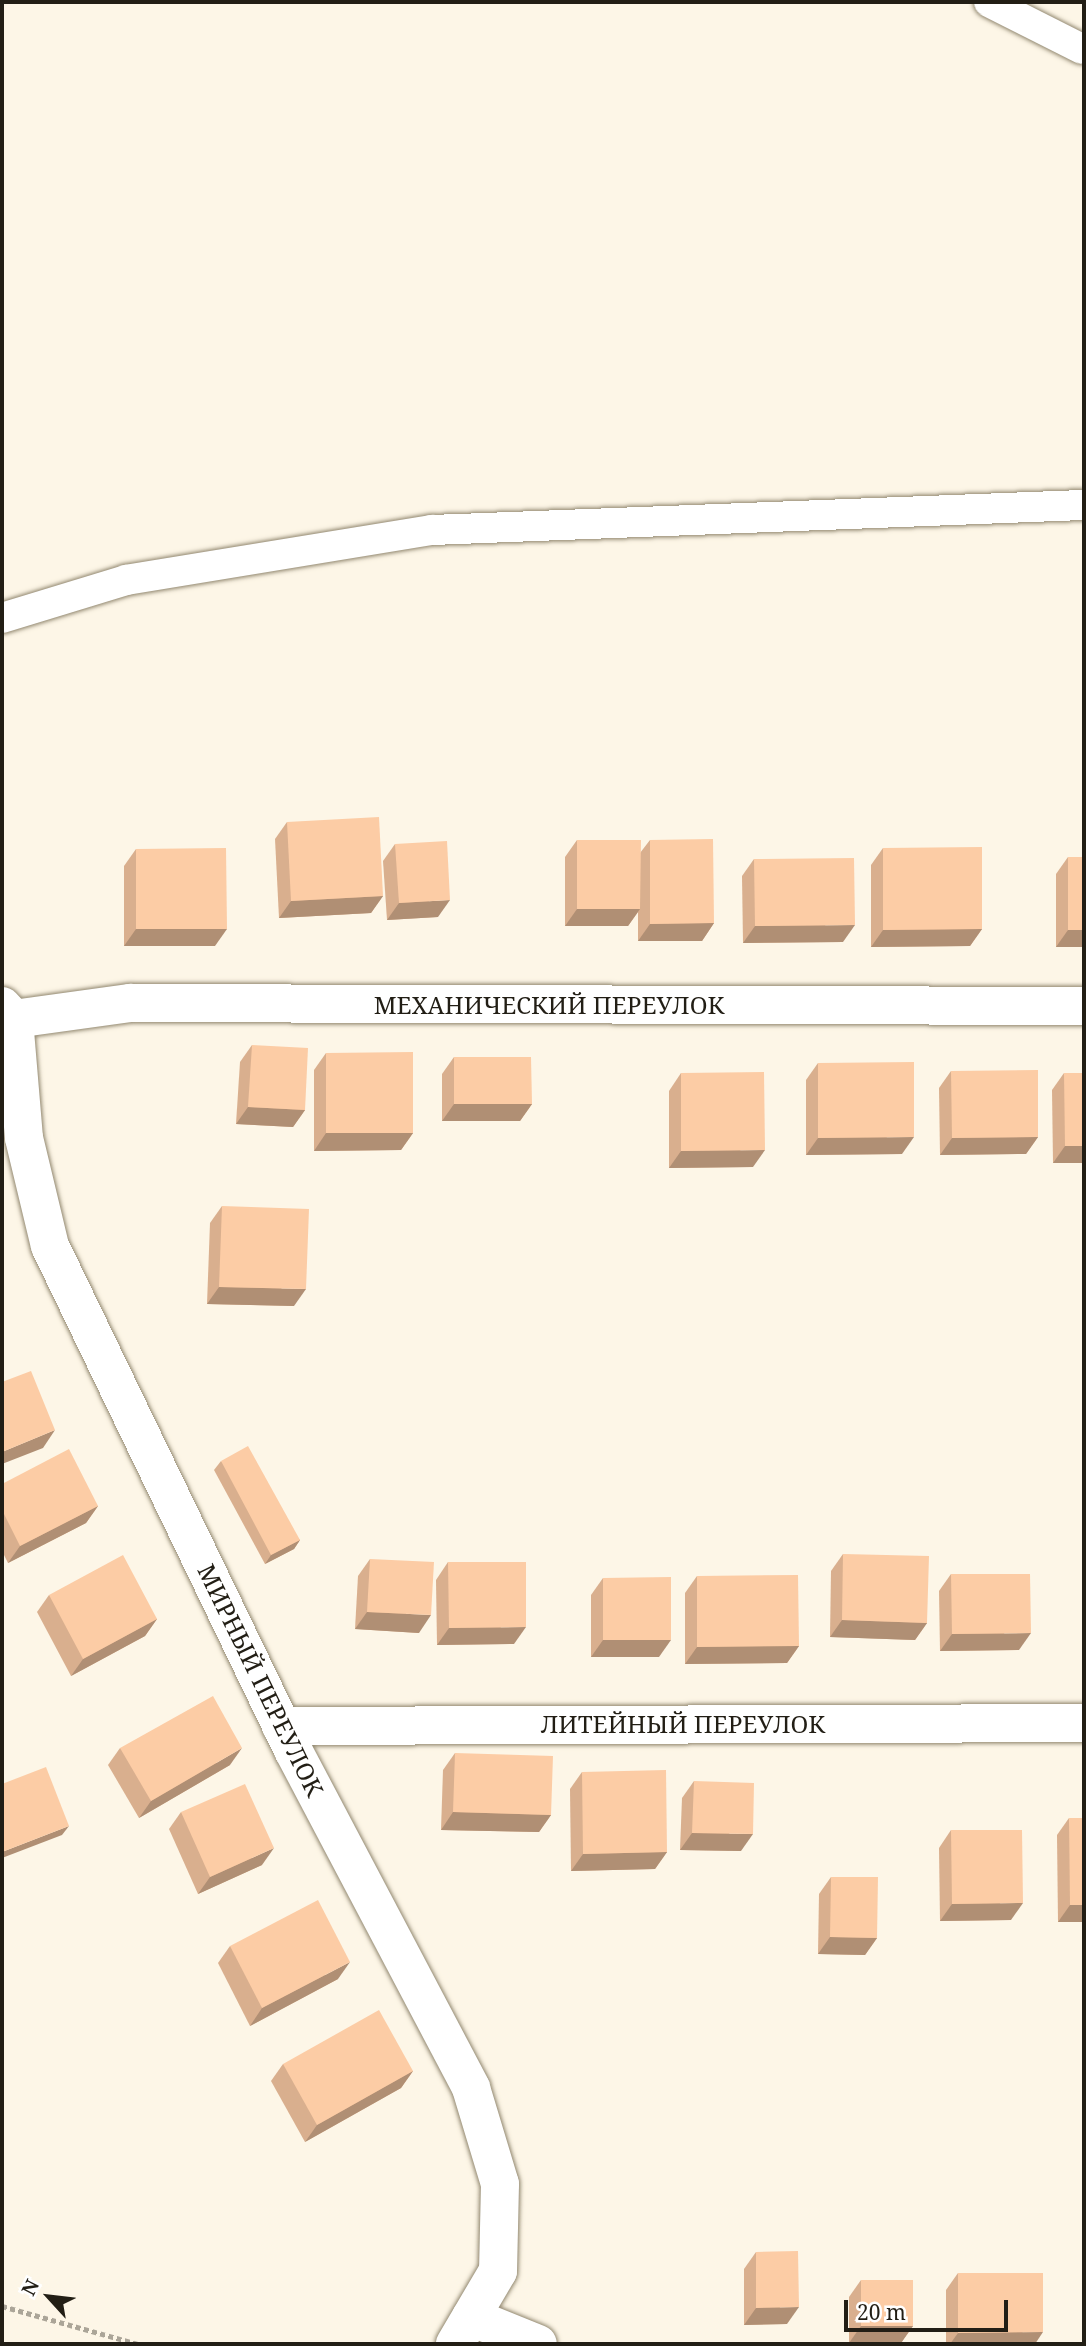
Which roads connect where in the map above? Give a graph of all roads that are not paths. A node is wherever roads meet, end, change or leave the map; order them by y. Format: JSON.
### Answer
{"nodes":[{"id":1,"x":989,"y":2,"type":"edge"},
{"id":2,"x":1082,"y":49,"type":"dead end"},
{"id":3,"x":1084,"y":505,"type":"edge"},
{"id":4,"x":2,"y":618,"type":"edge"},
{"id":5,"x":1084,"y":1006,"type":"edge"},
{"id":6,"x":8,"y":1013,"type":"edge"},
{"id":7,"x":1084,"y":1723,"type":"edge"},
{"id":8,"x":281,"y":1726,"type":"junction"},
{"id":9,"x":463,"y":2331,"type":"edge"},
{"id":10,"x":538,"y":2344,"type":"edge"}],
"edges":[{"from":1,"to":2,"type":"lane"},
{"from":3,"to":4,"type":"lane"},
{"from":5,"to":6,"type":"street","name":"МЕХАНИЧЕСКИЙ ПЕРЕУЛОК"},
{"from":6,"to":8,"type":"street","name":"МИРНЫЙ ПЕРЕУЛОК"},
{"from":7,"to":8,"type":"street","name":"ЛИТЕЙНЫЙ ПЕРЕУЛОК"},
{"from":8,"to":9,"type":"street","name":"МИРНЫЙ ПЕРЕУЛОК"},
{"from":9,"to":10,"type":"street"}]}
